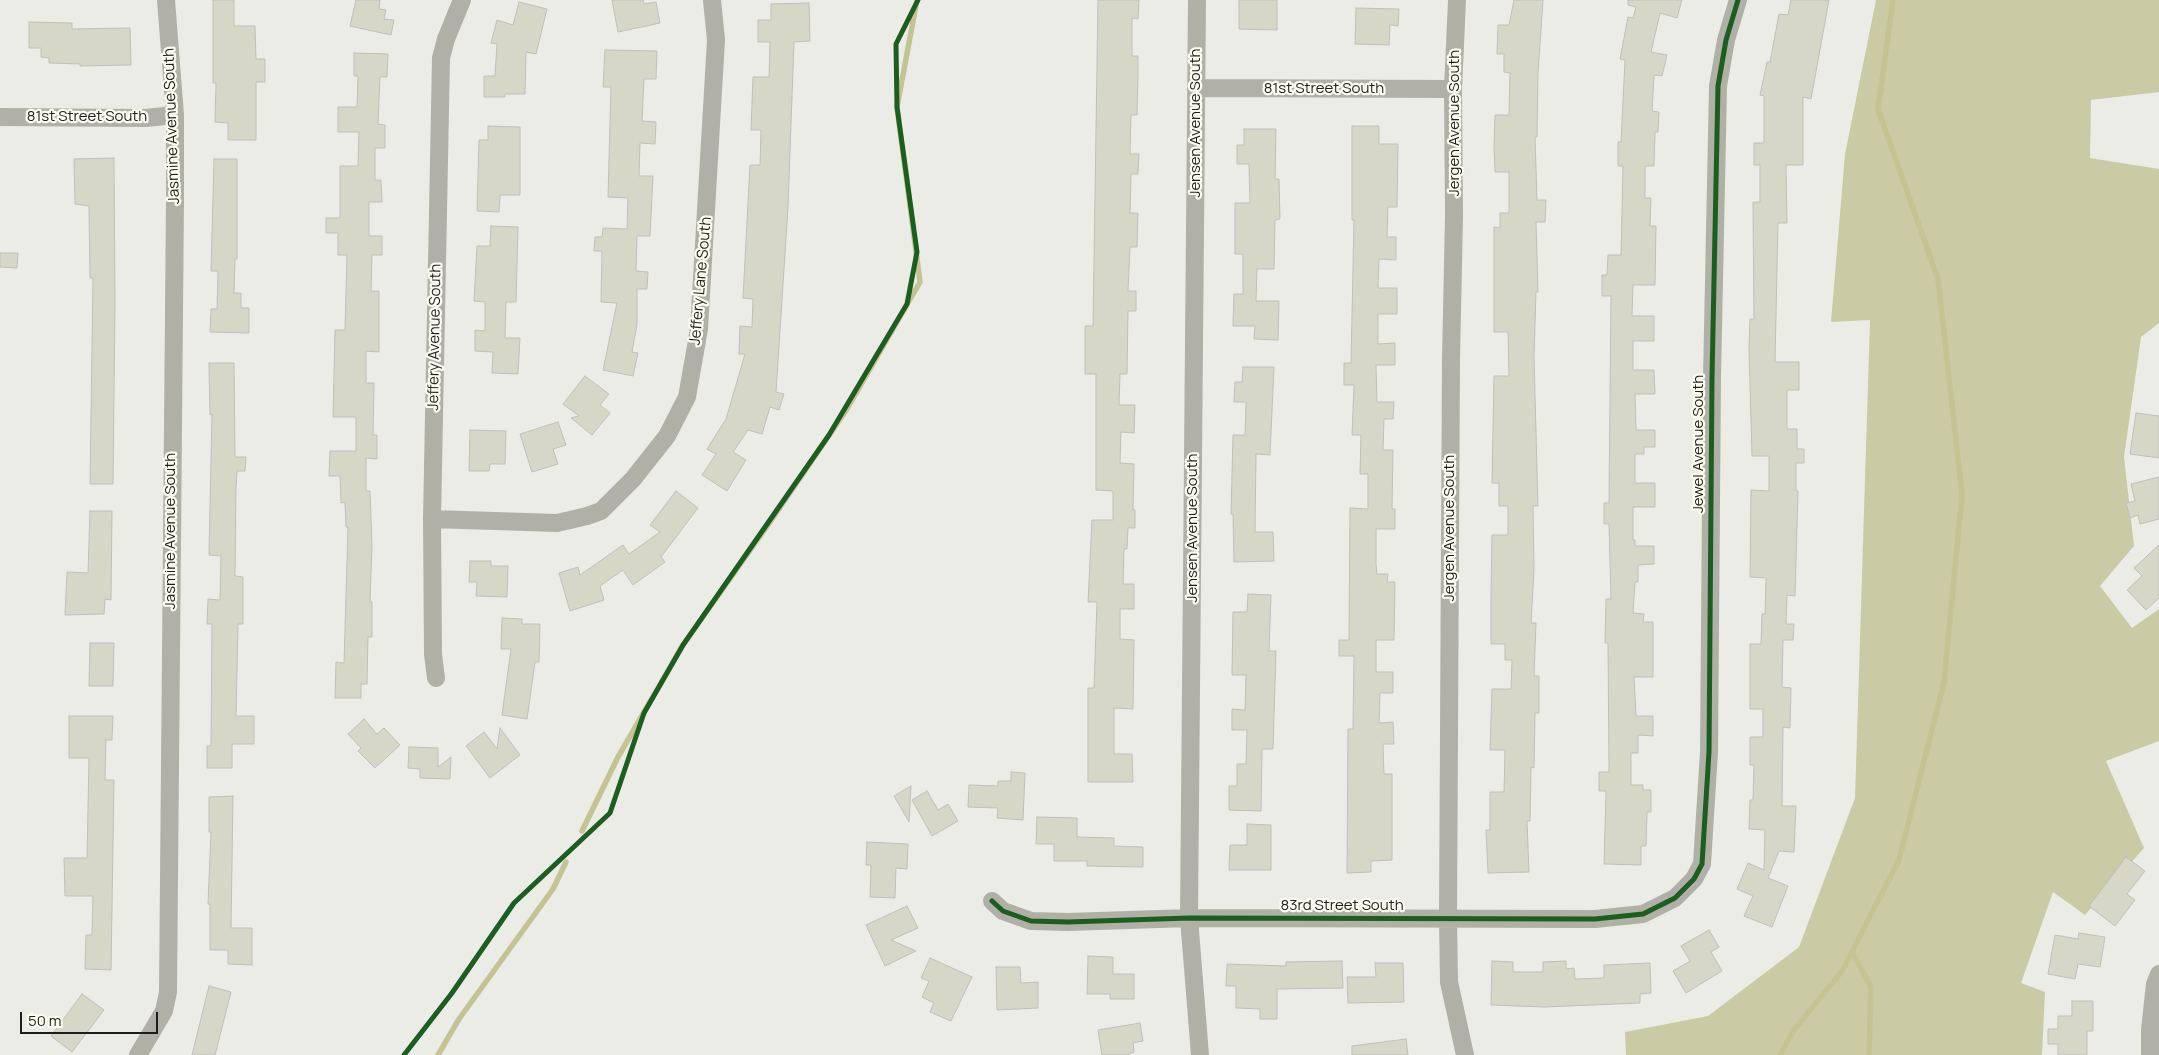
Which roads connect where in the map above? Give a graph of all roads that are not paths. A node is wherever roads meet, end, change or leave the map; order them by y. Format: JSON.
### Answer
{"nodes":[{"id":1,"x":166,"y":0,"type":"edge"},
{"id":2,"x":462,"y":0,"type":"edge"},
{"id":3,"x":712,"y":0,"type":"edge"},
{"id":4,"x":1197,"y":0,"type":"edge"},
{"id":5,"x":1458,"y":0,"type":"edge"},
{"id":6,"x":1738,"y":0,"type":"edge"},
{"id":7,"x":1196,"y":88,"type":"junction"},
{"id":8,"x":1452,"y":89,"type":"junction"},
{"id":9,"x":175,"y":116,"type":"junction"},
{"id":10,"x":0,"y":117,"type":"edge"},
{"id":11,"x":432,"y":519,"type":"junction"},
{"id":12,"x":436,"y":678,"type":"dead end"},
{"id":13,"x":1688,"y":885,"type":"joint"},
{"id":14,"x":992,"y":901,"type":"dead end"},
{"id":15,"x":1189,"y":918,"type":"junction"},
{"id":16,"x":1448,"y":918,"type":"junction"},
{"id":17,"x":2159,"y":974,"type":"edge"},
{"id":18,"x":138,"y":1055,"type":"edge"},
{"id":19,"x":1200,"y":1055,"type":"edge"},
{"id":20,"x":1465,"y":1055,"type":"edge"},
{"id":21,"x":2150,"y":1055,"type":"edge"}],
"edges":[{"from":1,"to":9,"type":"street","name":"Jasmine Avenue South"},
{"from":2,"to":11,"type":"street","name":"Jeffery Avenue South"},
{"from":3,"to":11,"type":"street","name":"Jeffery Lane South"},
{"from":4,"to":7,"type":"street","name":"Jensen Avenue South"},
{"from":5,"to":8,"type":"street","name":"Jergen Avenue South"},
{"from":6,"to":13,"type":"street","name":"Jewel Avenue South"},
{"from":7,"to":8,"type":"street","name":"81st Street South"},
{"from":7,"to":15,"type":"street","name":"Jensen Avenue South"},
{"from":8,"to":16,"type":"street","name":"Jergen Avenue South"},
{"from":9,"to":10,"type":"street","name":"81st Street South"},
{"from":9,"to":18,"type":"street","name":"Jasmine Avenue South"},
{"from":11,"to":12,"type":"street","name":"Jeffery Avenue South"},
{"from":13,"to":16,"type":"street","name":"83rd Street South"},
{"from":14,"to":15,"type":"street","name":"83rd Street South"},
{"from":15,"to":16,"type":"street","name":"83rd Street South"},
{"from":15,"to":19,"type":"street","name":"Jensen Avenue South"},
{"from":16,"to":20,"type":"street","name":"Jergen Avenue South"},
{"from":17,"to":21,"type":"street"}]}
